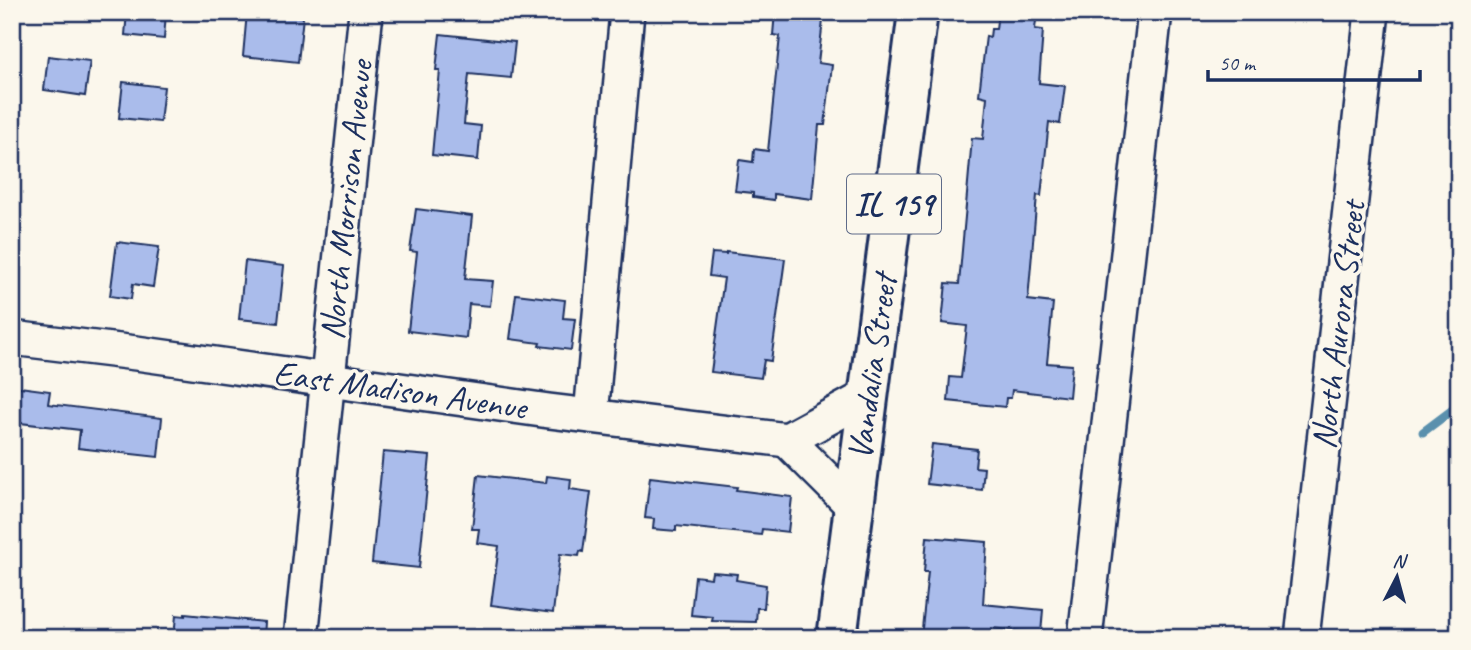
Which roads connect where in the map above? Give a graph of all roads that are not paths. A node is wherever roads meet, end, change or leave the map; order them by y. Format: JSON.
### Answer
{"nodes":[{"id":1,"x":366,"y":12,"type":"edge"},
{"id":2,"x":627,"y":12,"type":"edge"},
{"id":3,"x":918,"y":12,"type":"edge"},
{"id":4,"x":1155,"y":12,"type":"edge"},
{"id":5,"x":1373,"y":12,"type":"edge"},
{"id":6,"x":12,"y":338,"type":"edge"},
{"id":7,"x":326,"y":379,"type":"junction"},
{"id":8,"x":869,"y":396,"type":"junction"},
{"id":9,"x":591,"y":416,"type":"junction"},
{"id":10,"x":787,"y":440,"type":"junction"},
{"id":11,"x":854,"y":507,"type":"junction"},
{"id":12,"x":301,"y":638,"type":"edge"},
{"id":13,"x":837,"y":638,"type":"edge"},
{"id":14,"x":1084,"y":638,"type":"edge"},
{"id":15,"x":1302,"y":638,"type":"edge"}],
"edges":[{"from":1,"to":7,"type":"street","name":"North Morrison Avenue"},
{"from":2,"to":9,"type":"street"},
{"from":3,"to":8,"type":"main road","name":"Vandalia Street","number":"IL 159"},
{"from":4,"to":14,"type":"street"},
{"from":5,"to":15,"type":"street","name":"North Aurora Street"},
{"from":6,"to":7,"type":"street","name":"East Madison Avenue"},
{"from":7,"to":9,"type":"street","name":"East Madison Avenue"},
{"from":7,"to":12,"type":"street","name":"North Morrison Avenue"},
{"from":8,"to":10,"type":"street"},
{"from":8,"to":11,"type":"main road","name":"Vandalia Street","number":"IL 159"},
{"from":9,"to":10,"type":"street","name":"East Madison Avenue"},
{"from":10,"to":11,"type":"street"},
{"from":11,"to":13,"type":"main road","name":"Vandalia Street","number":"IL 159"}]}
